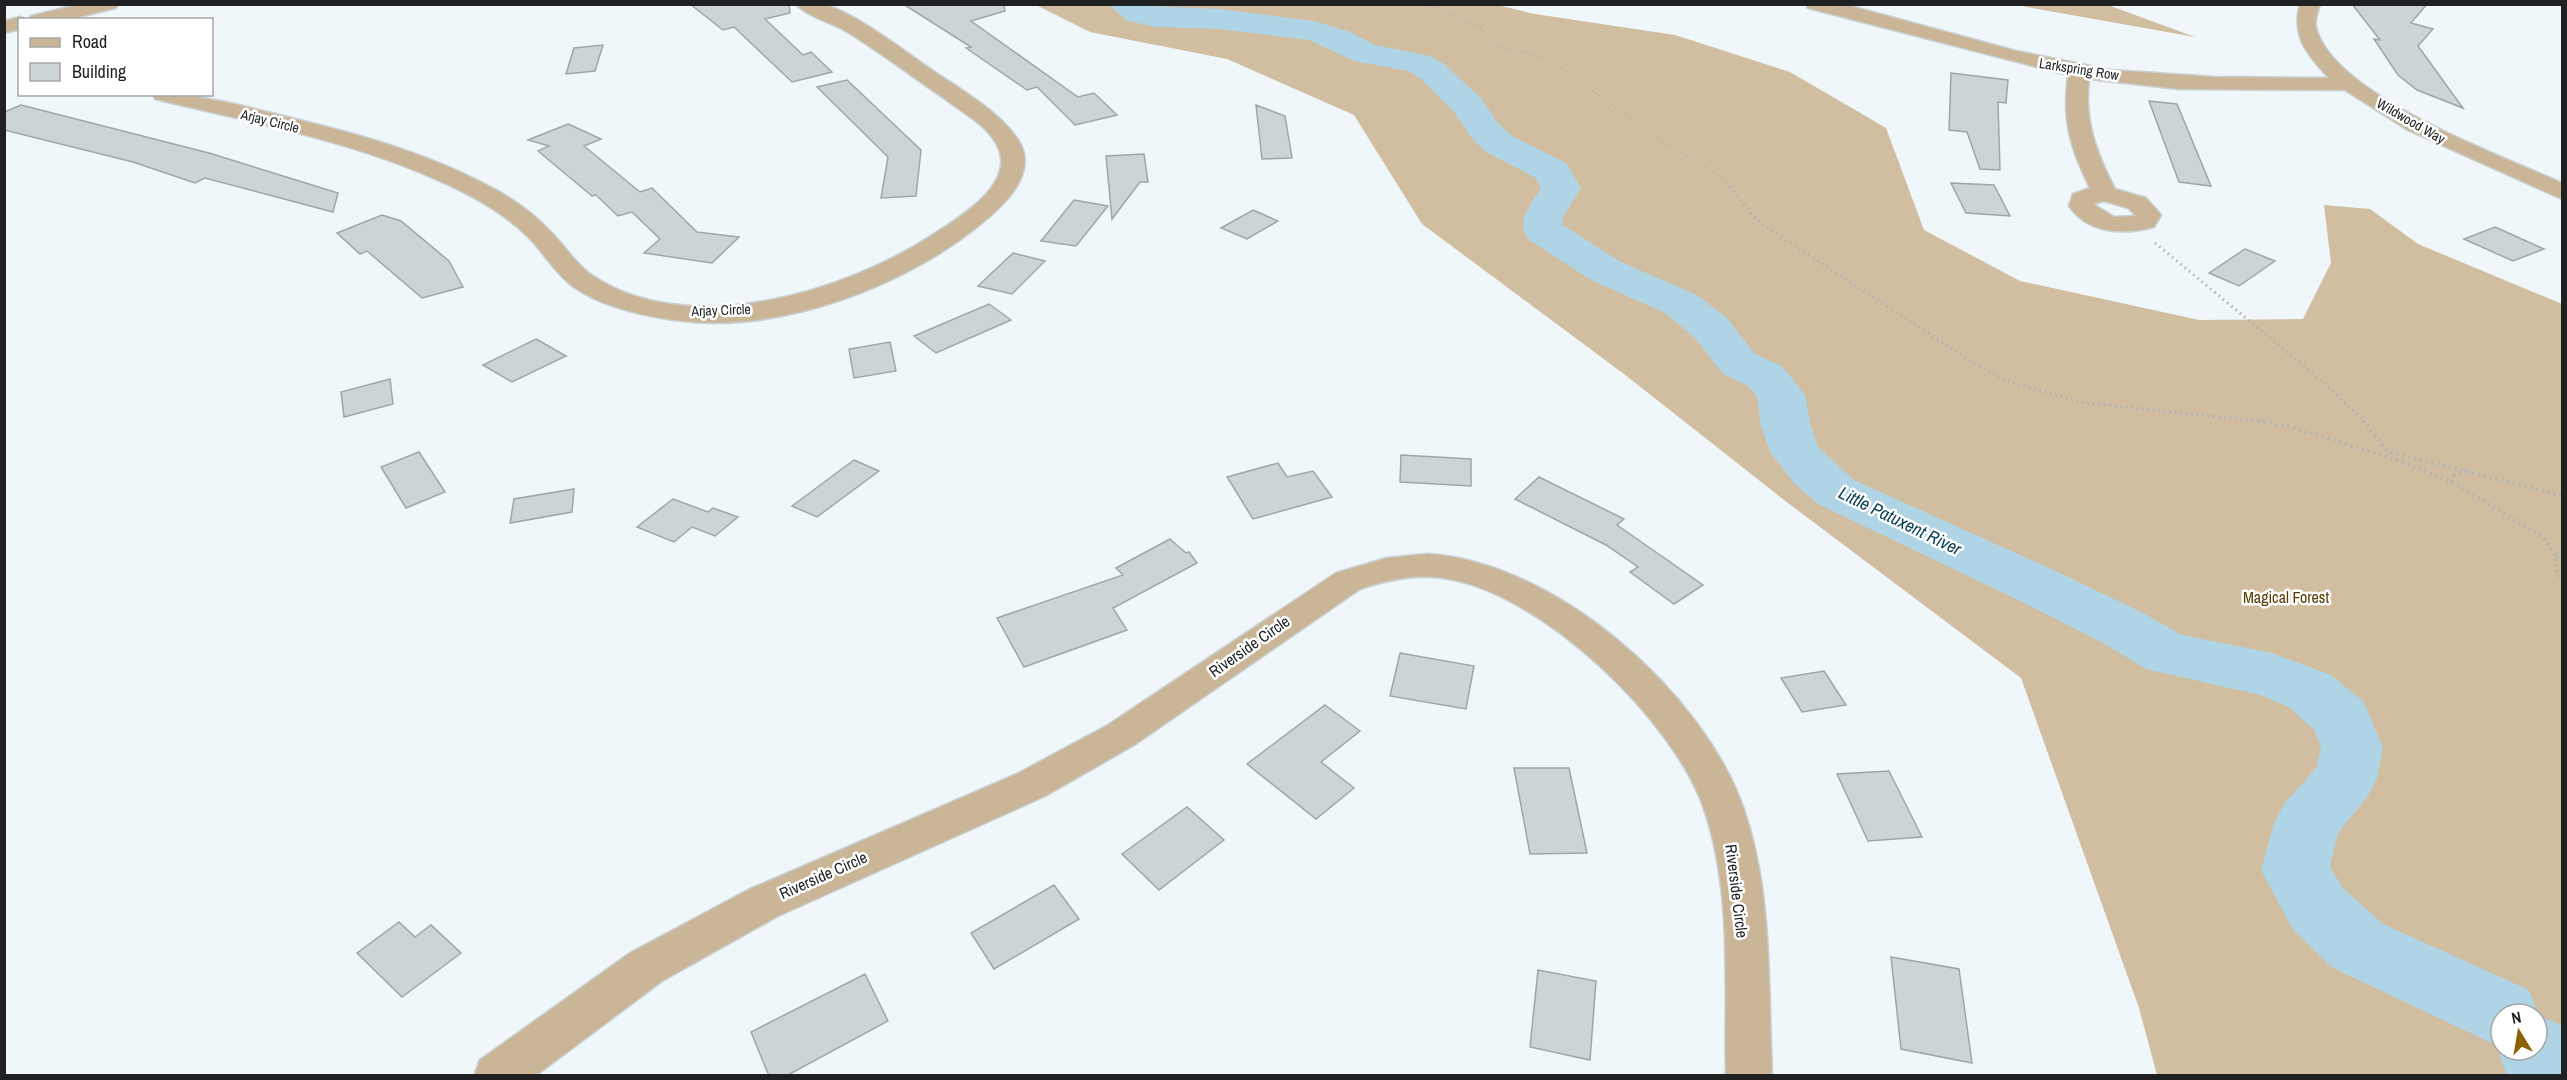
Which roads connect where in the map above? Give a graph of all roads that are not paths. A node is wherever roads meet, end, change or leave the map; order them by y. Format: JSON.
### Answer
{"nodes":[{"id":1,"x":109,"y":4,"type":"edge"},
{"id":2,"x":805,"y":4,"type":"edge"},
{"id":3,"x":1815,"y":4,"type":"edge"},
{"id":4,"x":2310,"y":4,"type":"edge"},
{"id":5,"x":47,"y":18,"type":"edge"},
{"id":6,"x":2079,"y":71,"type":"junction"},
{"id":7,"x":2351,"y":84,"type":"junction"},
{"id":8,"x":171,"y":96,"type":"edge"},
{"id":9,"x":2562,"y":192,"type":"edge"},
{"id":10,"x":2134,"y":225,"type":"road end"},
{"id":11,"x":498,"y":1076,"type":"edge"},
{"id":12,"x":1749,"y":1076,"type":"edge"}],
"edges":[{"from":1,"to":5,"type":"street"},
{"from":2,"to":8,"type":"street","name":"Arjay Circle"},
{"from":3,"to":6,"type":"street","name":"Larkspring Row"},
{"from":4,"to":7,"type":"street","name":"Wildwood Way"},
{"from":6,"to":7,"type":"street","name":"Larkspring Row"},
{"from":6,"to":10,"type":"street"},
{"from":7,"to":9,"type":"street","name":"Wildwood Way"},
{"from":11,"to":12,"type":"street","name":"Riverside Circle"}]}
